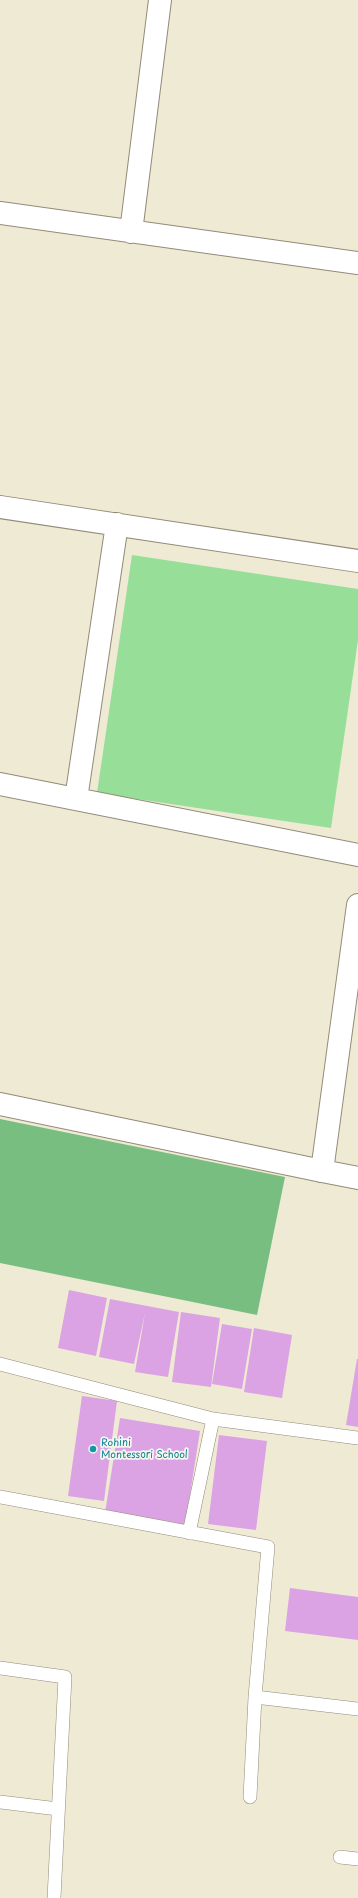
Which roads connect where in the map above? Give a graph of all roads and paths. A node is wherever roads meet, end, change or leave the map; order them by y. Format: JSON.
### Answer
{"nodes":[{"id":1,"x":160,"y":0,"type":"edge"},
{"id":2,"x":0,"y":213,"type":"edge"},
{"id":3,"x":131,"y":232,"type":"junction"},
{"id":4,"x":358,"y":263,"type":"edge"},
{"id":5,"x":0,"y":507,"type":"edge"},
{"id":6,"x":117,"y":524,"type":"junction"},
{"id":7,"x":358,"y":561,"type":"edge"},
{"id":8,"x":0,"y":784,"type":"edge"},
{"id":9,"x":76,"y":799,"type":"junction"},
{"id":10,"x":358,"y":855,"type":"edge"},
{"id":11,"x":358,"y":905,"type":"edge"},
{"id":12,"x":0,"y":1104,"type":"edge"},
{"id":13,"x":322,"y":1171,"type":"junction"},
{"id":14,"x":358,"y":1178,"type":"edge"},
{"id":15,"x":0,"y":1364,"type":"edge"},
{"id":16,"x":213,"y":1419,"type":"junction"},
{"id":17,"x":358,"y":1438,"type":"edge"},
{"id":18,"x":0,"y":1497,"type":"edge"},
{"id":19,"x":188,"y":1532,"type":"junction"},
{"id":20,"x":0,"y":1668,"type":"edge"},
{"id":21,"x":256,"y":1697,"type":"junction"},
{"id":22,"x":358,"y":1709,"type":"edge"},
{"id":23,"x":250,"y":1797,"type":"dead end"},
{"id":24,"x":0,"y":1802,"type":"edge"},
{"id":25,"x":58,"y":1809,"type":"junction"},
{"id":26,"x":340,"y":1857,"type":"dead end"},
{"id":27,"x":358,"y":1859,"type":"edge"},
{"id":28,"x":54,"y":1898,"type":"edge"}],
"edges":[{"from":1,"to":3,"type":"street"},
{"from":2,"to":3,"type":"street"},
{"from":3,"to":4,"type":"street"},
{"from":5,"to":6,"type":"street"},
{"from":6,"to":7,"type":"street"},
{"from":6,"to":9,"type":"street"},
{"from":8,"to":9,"type":"street"},
{"from":9,"to":10,"type":"street"},
{"from":11,"to":13,"type":"street"},
{"from":12,"to":13,"type":"street"},
{"from":13,"to":14,"type":"street"},
{"from":15,"to":16,"type":"lane"},
{"from":16,"to":17,"type":"lane"},
{"from":16,"to":19,"type":"lane"},
{"from":18,"to":19,"type":"lane"},
{"from":19,"to":21,"type":"lane"},
{"from":20,"to":25,"type":"lane"},
{"from":21,"to":22,"type":"lane"},
{"from":21,"to":23,"type":"lane"},
{"from":24,"to":25,"type":"lane"},
{"from":25,"to":28,"type":"lane"},
{"from":26,"to":27,"type":"lane"}]}
